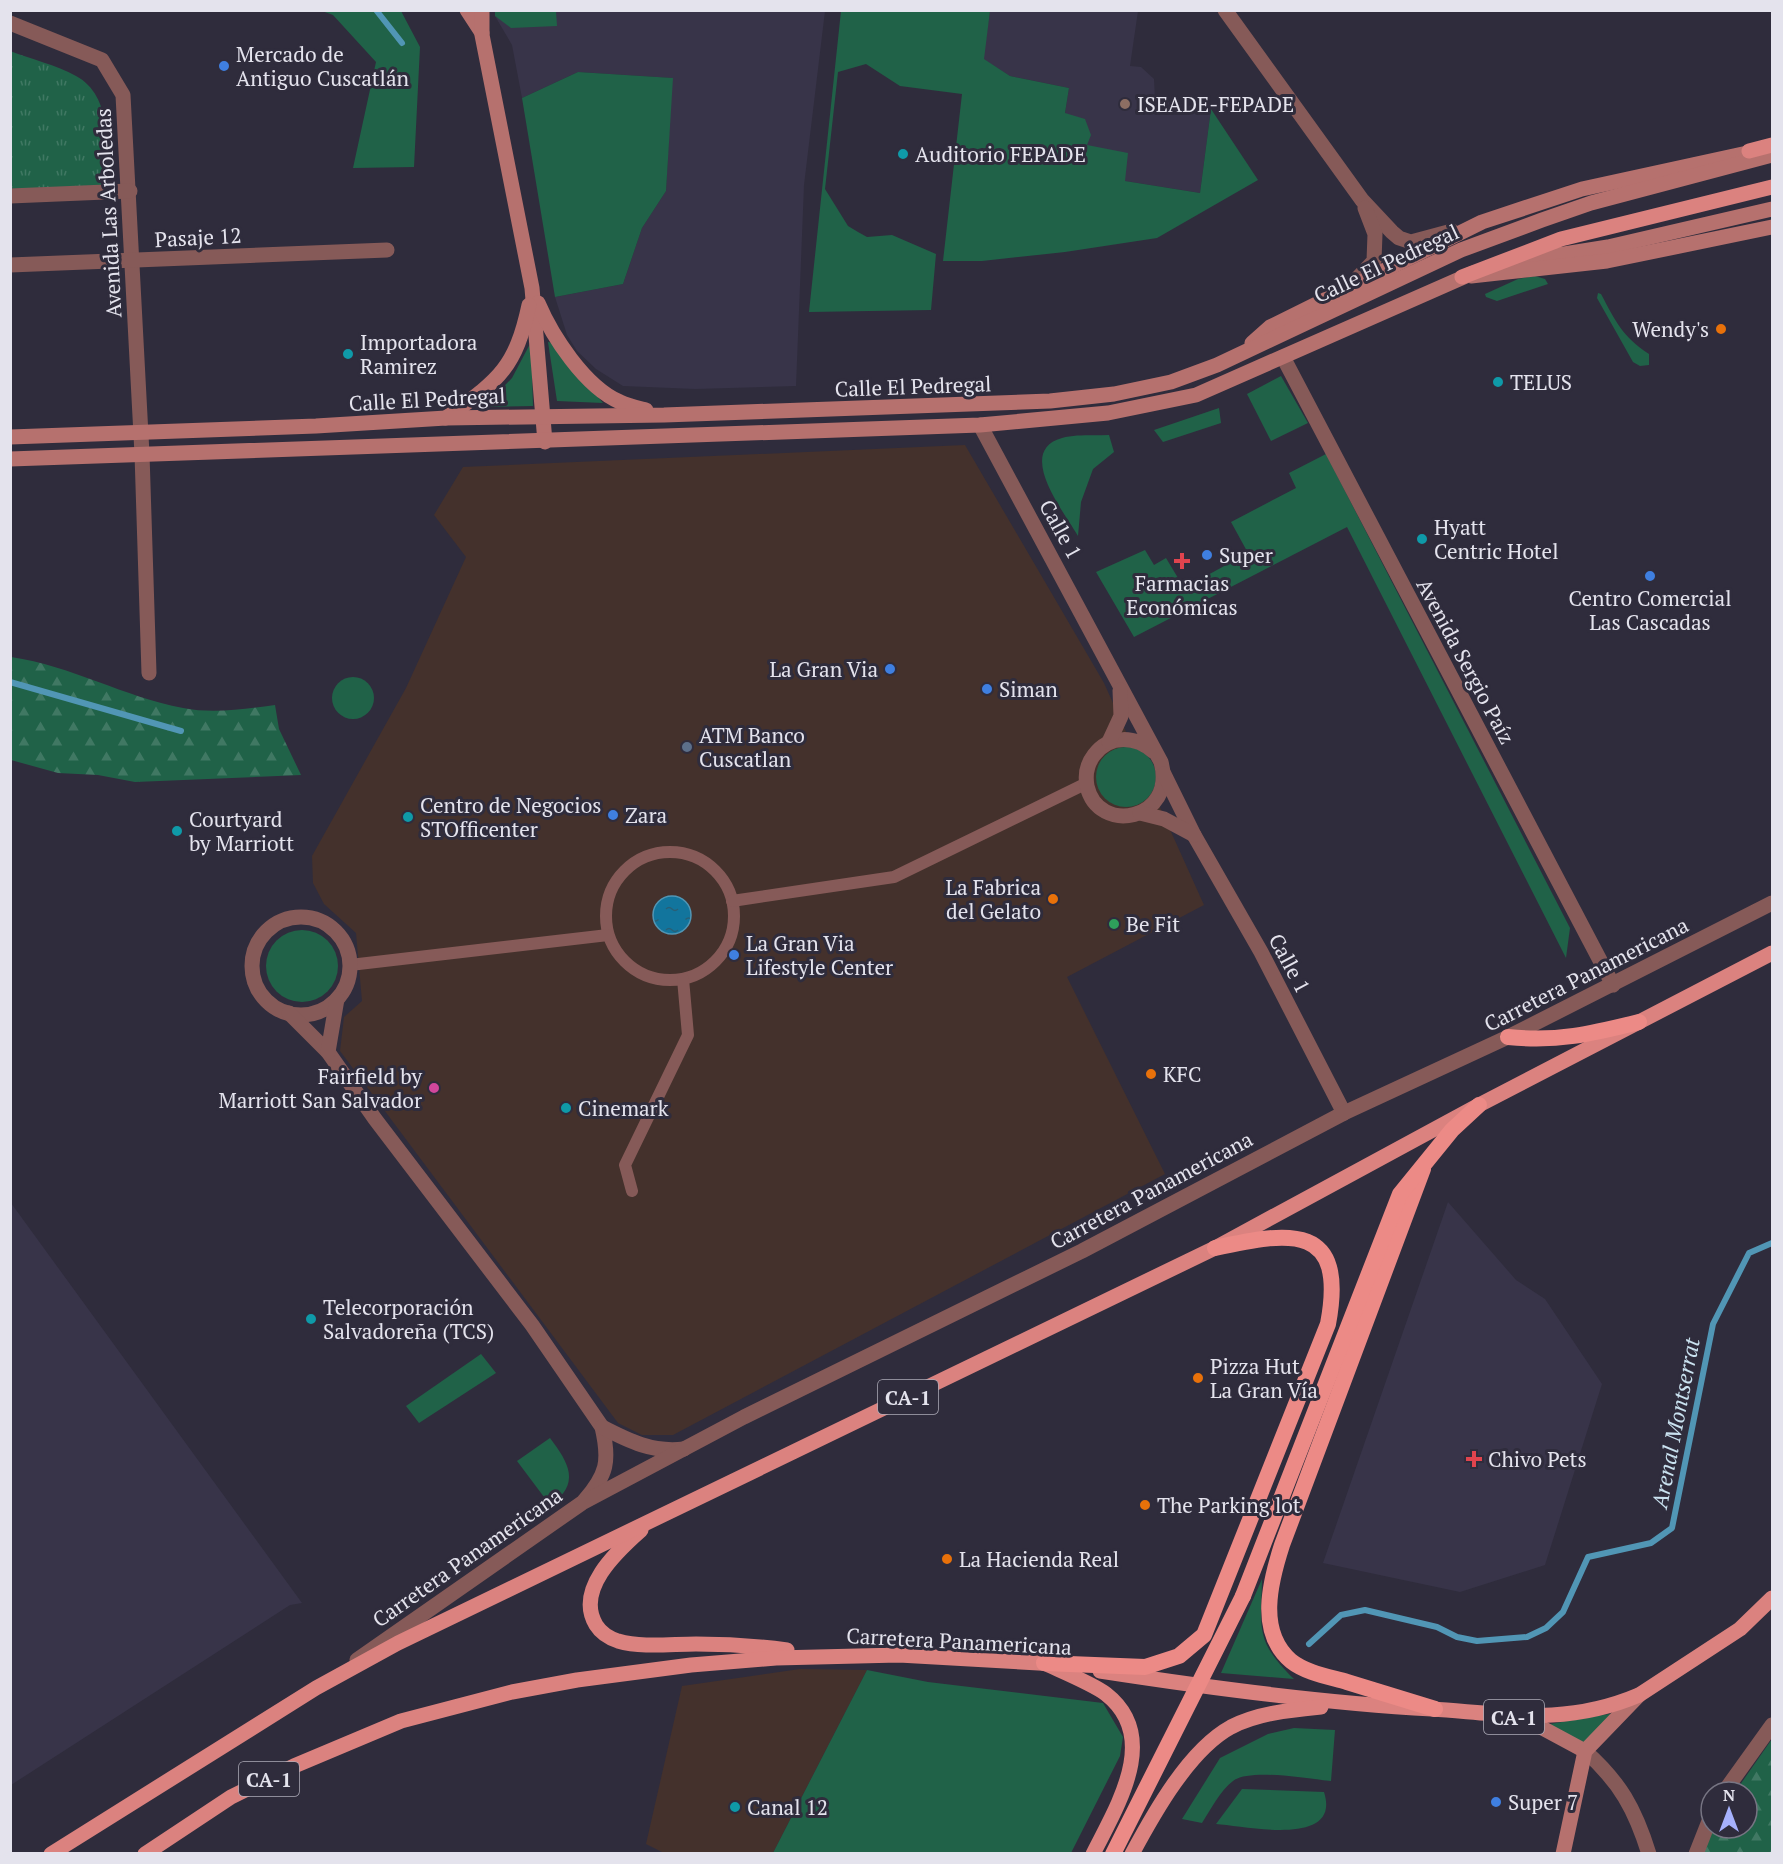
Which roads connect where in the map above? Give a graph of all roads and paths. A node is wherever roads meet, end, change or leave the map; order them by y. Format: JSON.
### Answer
{"nodes":[{"id":1,"x":467,"y":10,"type":"edge"},
{"id":2,"x":482,"y":10,"type":"edge"},
{"id":3,"x":1225,"y":10,"type":"edge"},
{"id":4,"x":10,"y":23,"type":"edge"},
{"id":5,"x":483,"y":35,"type":"junction"},
{"id":6,"x":1773,"y":146,"type":"edge"},
{"id":7,"x":1773,"y":155,"type":"edge"},
{"id":8,"x":1773,"y":187,"type":"edge"},
{"id":9,"x":130,"y":191,"type":"junction"},
{"id":10,"x":10,"y":196,"type":"edge"},
{"id":11,"x":1362,"y":200,"type":"junction"},
{"id":12,"x":1773,"y":209,"type":"edge"},
{"id":13,"x":1482,"y":222,"type":"junction"},
{"id":14,"x":1773,"y":227,"type":"edge"},
{"id":15,"x":387,"y":250,"type":"dead end"},
{"id":16,"x":132,"y":261,"type":"junction"},
{"id":17,"x":10,"y":265,"type":"edge"},
{"id":18,"x":1462,"y":277,"type":"junction"},
{"id":19,"x":1348,"y":287,"type":"junction"},
{"id":20,"x":532,"y":288,"type":"junction"},
{"id":21,"x":1235,"y":356,"type":"junction"},
{"id":22,"x":1283,"y":357,"type":"junction"},
{"id":23,"x":664,"y":415,"type":"junction"},
{"id":24,"x":542,"y":416,"type":"junction"},
{"id":25,"x":447,"y":418,"type":"junction"},
{"id":26,"x":980,"y":425,"type":"junction"},
{"id":27,"x":141,"y":432,"type":"junction"},
{"id":28,"x":10,"y":437,"type":"edge"},
{"id":29,"x":545,"y":442,"type":"junction"},
{"id":30,"x":142,"y":454,"type":"junction"},
{"id":31,"x":10,"y":459,"type":"edge"},
{"id":32,"x":149,"y":673,"type":"dead end"},
{"id":33,"x":1120,"y":687,"type":"junction"},
{"id":34,"x":1109,"y":742,"type":"junction"},
{"id":35,"x":1154,"y":752,"type":"junction"},
{"id":36,"x":1164,"y":774,"type":"junction"},
{"id":37,"x":1087,"y":783,"type":"junction"},
{"id":38,"x":1140,"y":813,"type":"junction"},
{"id":39,"x":1194,"y":835,"type":"junction"},
{"id":40,"x":732,"y":901,"type":"junction"},
{"id":41,"x":1773,"y":903,"type":"edge"},
{"id":42,"x":608,"y":935,"type":"junction"},
{"id":43,"x":1773,"y":953,"type":"edge"},
{"id":44,"x":350,"y":965,"type":"junction"},
{"id":45,"x":683,"y":979,"type":"junction"},
{"id":46,"x":1613,"y":985,"type":"junction"},
{"id":47,"x":337,"y":999,"type":"junction"},
{"id":48,"x":289,"y":1013,"type":"junction"},
{"id":49,"x":1639,"y":1022,"type":"junction"},
{"id":50,"x":1508,"y":1037,"type":"junction"},
{"id":51,"x":328,"y":1052,"type":"junction"},
{"id":52,"x":1479,"y":1105,"type":"junction"},
{"id":53,"x":1344,"y":1113,"type":"junction"},
{"id":54,"x":1423,"y":1169,"type":"junction"},
{"id":55,"x":632,"y":1191,"type":"dead end"},
{"id":56,"x":1215,"y":1248,"type":"junction"},
{"id":57,"x":602,"y":1427,"type":"junction"},
{"id":58,"x":686,"y":1449,"type":"junction"},
{"id":59,"x":582,"y":1503,"type":"junction"},
{"id":60,"x":652,"y":1520,"type":"junction"},
{"id":61,"x":1773,"y":1598,"type":"edge"},
{"id":62,"x":829,"y":1655,"type":"junction"},
{"id":63,"x":1044,"y":1663,"type":"junction"},
{"id":64,"x":316,"y":1688,"type":"junction"},
{"id":65,"x":1639,"y":1695,"type":"junction"},
{"id":66,"x":1342,"y":1704,"type":"junction"},
{"id":67,"x":1435,"y":1709,"type":"junction"},
{"id":68,"x":1512,"y":1717,"type":"junction"},
{"id":69,"x":1773,"y":1725,"type":"edge"},
{"id":70,"x":1585,"y":1751,"type":"junction"},
{"id":71,"x":1733,"y":1780,"type":"edge"},
{"id":72,"x":1702,"y":1840,"type":"edge"},
{"id":73,"x":51,"y":1854,"type":"edge"},
{"id":74,"x":145,"y":1854,"type":"edge"},
{"id":75,"x":1093,"y":1854,"type":"edge"},
{"id":76,"x":1113,"y":1854,"type":"edge"},
{"id":77,"x":1132,"y":1854,"type":"edge"},
{"id":78,"x":1563,"y":1854,"type":"edge"},
{"id":79,"x":1649,"y":1854,"type":"edge"},
{"id":80,"x":1696,"y":1854,"type":"edge"}],
"edges":[{"from":1,"to":5,"type":"main road"},
{"from":2,"to":5,"type":"main road"},
{"from":3,"to":11,"type":"street"},
{"from":4,"to":9,"type":"street","name":"Avenida Las Arboledas"},
{"from":5,"to":20,"type":"main road"},
{"from":6,"to":13,"type":"main road"},
{"from":7,"to":21,"type":"main road","name":"Calle El Pedregal"},
{"from":8,"to":18,"type":"main road"},
{"from":9,"to":10,"type":"street"},
{"from":9,"to":16,"type":"street","name":"Avenida Las Arboledas"},
{"from":11,"to":13,"type":"street"},
{"from":11,"to":19,"type":"street"},
{"from":12,"to":18,"type":"main road","name":"Calle El Pedregal"},
{"from":13,"to":19,"type":"main road"},
{"from":14,"to":18,"type":"main road"},
{"from":15,"to":16,"type":"street","name":"Pasaje 12"},
{"from":16,"to":17,"type":"street","name":"Pasaje 12"},
{"from":16,"to":27,"type":"street","name":"Avenida Las Arboledas"},
{"from":18,"to":22,"type":"main road","name":"Calle El Pedregal"},
{"from":19,"to":21,"type":"main road"},
{"from":20,"to":23,"type":"main road"},
{"from":20,"to":24,"type":"main road"},
{"from":20,"to":25,"type":"main road"},
{"from":21,"to":23,"type":"main road","name":"Calle El Pedregal"},
{"from":22,"to":26,"type":"main road","name":"Calle El Pedregal"},
{"from":22,"to":46,"type":"street","name":"Avenida Sergio Paíz"},
{"from":23,"to":24,"type":"main road","name":"Calle El Pedregal"},
{"from":24,"to":25,"type":"main road","name":"Calle El Pedregal"},
{"from":24,"to":29,"type":"main road"},
{"from":25,"to":27,"type":"main road","name":"Calle El Pedregal"},
{"from":26,"to":29,"type":"main road","name":"Calle El Pedregal"},
{"from":26,"to":33,"type":"street","name":"Calle 1"},
{"from":27,"to":28,"type":"main road","name":"Calle El Pedregal"},
{"from":27,"to":30,"type":"street","name":"Avenida Las Arboledas"},
{"from":29,"to":30,"type":"main road","name":"Calle El Pedregal"},
{"from":30,"to":31,"type":"main road","name":"Calle El Pedregal"},
{"from":30,"to":32,"type":"street","name":"Avenida Las Arboledas"},
{"from":33,"to":34,"type":"street","name":"Calle 1"},
{"from":33,"to":35,"type":"street","name":"Calle 1"},
{"from":34,"to":35,"type":"street"},
{"from":34,"to":37,"type":"street","name":"Calle 1"},
{"from":35,"to":36,"type":"street","name":"Calle 1"},
{"from":36,"to":38,"type":"street"},
{"from":36,"to":39,"type":"street","name":"Calle 1"},
{"from":37,"to":38,"type":"street"},
{"from":37,"to":40,"type":"street"},
{"from":38,"to":39,"type":"street"},
{"from":39,"to":53,"type":"street","name":"Calle 1"},
{"from":40,"to":42,"type":"street"},
{"from":40,"to":45,"type":"street"},
{"from":41,"to":46,"type":"street","name":"Carretera Panamericana"},
{"from":42,"to":44,"type":"street"},
{"from":42,"to":45,"type":"street"},
{"from":43,"to":49,"type":"main road","name":"Carretera Panamericana","number":"CA-1"},
{"from":44,"to":47,"type":"street"},
{"from":44,"to":48,"type":"street"},
{"from":45,"to":55,"type":"street"},
{"from":46,"to":50,"type":"street","name":"Carretera Panamericana"},
{"from":47,"to":48,"type":"street"},
{"from":47,"to":51,"type":"street"},
{"from":48,"to":51,"type":"street"},
{"from":49,"to":50,"type":"highway"},
{"from":49,"to":52,"type":"main road","name":"Carretera Panamericana","number":"CA-1"},
{"from":50,"to":53,"type":"street","name":"Carretera Panamericana"},
{"from":51,"to":57,"type":"street"},
{"from":52,"to":54,"type":"highway"},
{"from":52,"to":56,"type":"main road","name":"Carretera Panamericana","number":"CA-1"},
{"from":53,"to":58,"type":"street","name":"Carretera Panamericana"},
{"from":54,"to":67,"type":"highway"},
{"from":54,"to":76,"type":"highway","bridge":true},
{"from":56,"to":60,"type":"main road","name":"Carretera Panamericana","number":"CA-1"},
{"from":56,"to":63,"type":"highway"},
{"from":57,"to":58,"type":"street"},
{"from":57,"to":59,"type":"street"},
{"from":58,"to":59,"type":"street","name":"Carretera Panamericana"},
{"from":59,"to":64,"type":"street","name":"Carretera Panamericana"},
{"from":60,"to":62,"type":"main road"},
{"from":60,"to":64,"type":"main road","name":"Carretera Panamericana","number":"CA-1"},
{"from":61,"to":65,"type":"main road","name":"Carretera Panamericana","number":"CA-1"},
{"from":62,"to":63,"type":"main road","name":"Carretera Panamericana","number":"CA-1"},
{"from":62,"to":74,"type":"main road","name":"Carretera Panamericana","number":"CA-1"},
{"from":63,"to":66,"type":"main road","name":"Carretera Panamericana","number":"CA-1"},
{"from":63,"to":75,"type":"main road"},
{"from":64,"to":73,"type":"main road","name":"Carretera Panamericana","number":"CA-1"},
{"from":65,"to":68,"type":"main road","name":"Carretera Panamericana","number":"CA-1"},
{"from":65,"to":70,"type":"main road"},
{"from":66,"to":67,"type":"main road","name":"Carretera Panamericana","number":"CA-1"},
{"from":66,"to":77,"type":"main road"},
{"from":67,"to":68,"type":"main road","name":"Carretera Panamericana","number":"CA-1"},
{"from":68,"to":70,"type":"main road"},
{"from":69,"to":71,"type":"street"},
{"from":70,"to":78,"type":"main road"},
{"from":70,"to":79,"type":"street"},
{"from":72,"to":80,"type":"street"}]}
